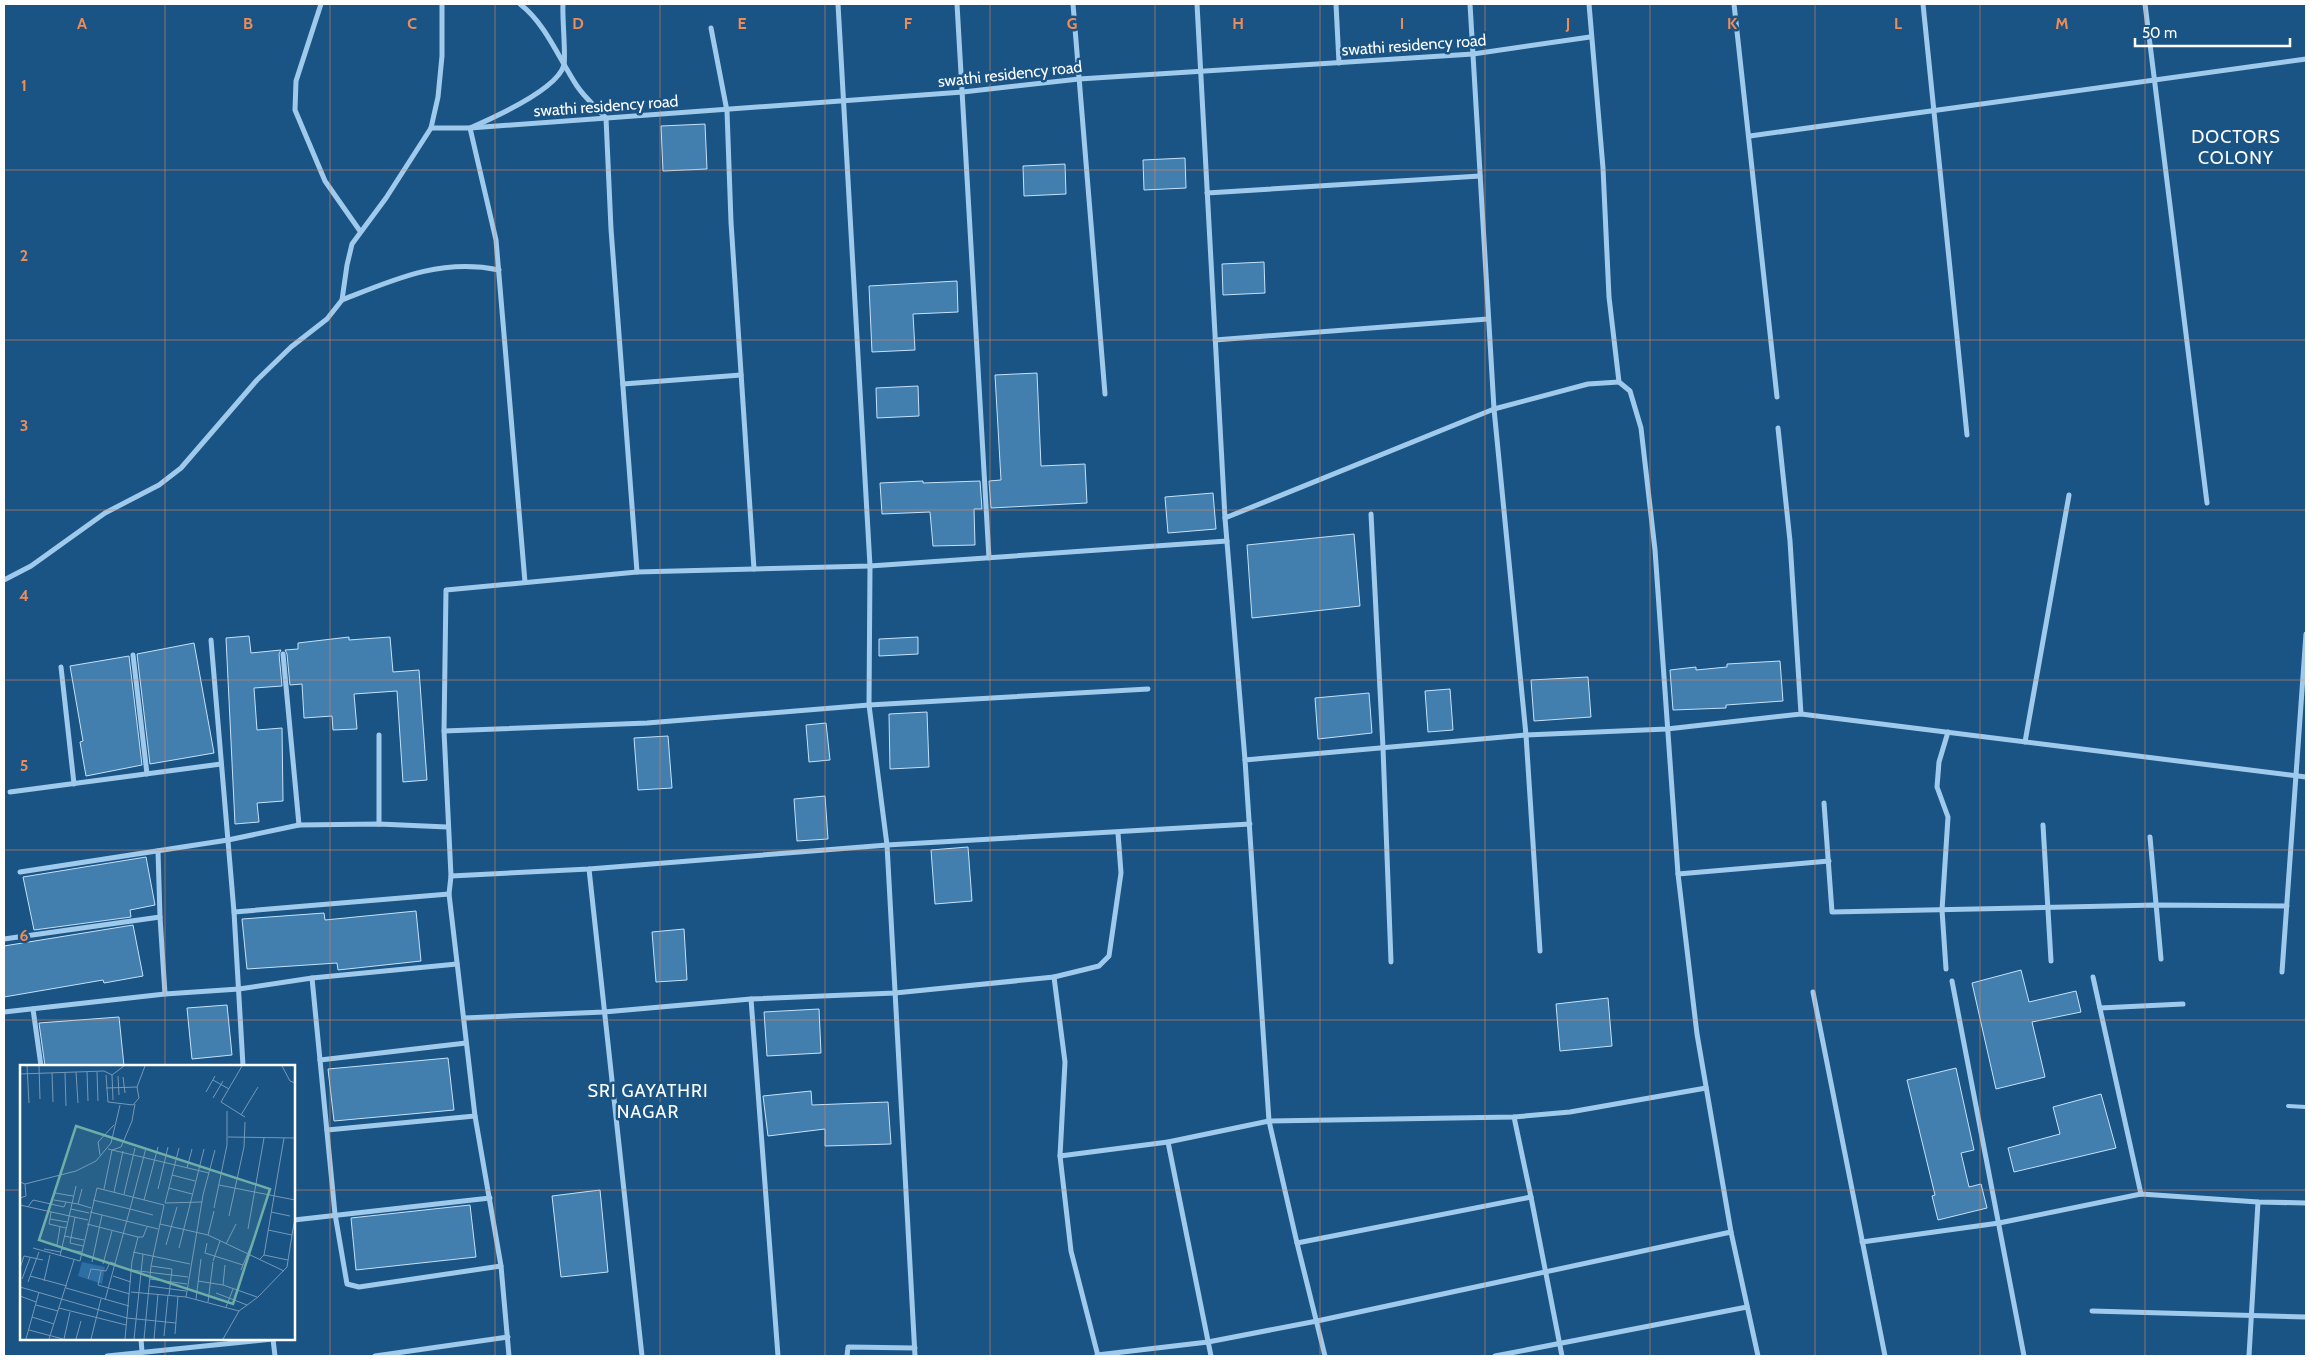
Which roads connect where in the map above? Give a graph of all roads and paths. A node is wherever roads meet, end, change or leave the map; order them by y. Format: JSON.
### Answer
{"nodes":[{"id":1,"x":321,"y":4,"type":"edge"},
{"id":2,"x":442,"y":4,"type":"edge"},
{"id":3,"x":520,"y":4,"type":"edge"},
{"id":4,"x":563,"y":4,"type":"edge"},
{"id":5,"x":838,"y":4,"type":"edge"},
{"id":6,"x":957,"y":4,"type":"edge"},
{"id":7,"x":1073,"y":4,"type":"edge"},
{"id":8,"x":1197,"y":4,"type":"edge"},
{"id":9,"x":1336,"y":4,"type":"edge"},
{"id":10,"x":1470,"y":4,"type":"edge"},
{"id":11,"x":1589,"y":4,"type":"edge"},
{"id":12,"x":1734,"y":4,"type":"edge"},
{"id":13,"x":1923,"y":4,"type":"edge"},
{"id":14,"x":2145,"y":4,"type":"edge"},
{"id":15,"x":711,"y":28,"type":"dead end"},
{"id":16,"x":1590,"y":37,"type":"junction"},
{"id":17,"x":1473,"y":54,"type":"junction"},
{"id":18,"x":2306,"y":59,"type":"edge"},
{"id":19,"x":1338,"y":63,"type":"junction"},
{"id":20,"x":564,"y":65,"type":"junction"},
{"id":21,"x":1201,"y":72,"type":"junction"},
{"id":22,"x":1079,"y":79,"type":"junction"},
{"id":23,"x":2155,"y":81,"type":"junction"},
{"id":24,"x":963,"y":92,"type":"junction"},
{"id":25,"x":845,"y":101,"type":"junction"},
{"id":26,"x":1935,"y":109,"type":"junction"},
{"id":27,"x":727,"y":111,"type":"junction"},
{"id":28,"x":606,"y":118,"type":"junction"},
{"id":29,"x":431,"y":128,"type":"junction"},
{"id":30,"x":470,"y":128,"type":"junction"},
{"id":31,"x":1750,"y":136,"type":"junction"},
{"id":32,"x":1480,"y":176,"type":"junction"},
{"id":33,"x":1207,"y":193,"type":"junction"},
{"id":34,"x":360,"y":231,"type":"junction"},
{"id":35,"x":499,"y":270,"type":"junction"},
{"id":36,"x":342,"y":300,"type":"junction"},
{"id":37,"x":1488,"y":320,"type":"junction"},
{"id":38,"x":1215,"y":340,"type":"junction"},
{"id":39,"x":741,"y":376,"type":"junction"},
{"id":40,"x":1619,"y":382,"type":"junction"},
{"id":41,"x":623,"y":384,"type":"junction"},
{"id":42,"x":1105,"y":394,"type":"dead end"},
{"id":43,"x":1777,"y":397,"type":"dead end"},
{"id":44,"x":1494,"y":409,"type":"junction"},
{"id":45,"x":1778,"y":428,"type":"dead end"},
{"id":46,"x":1967,"y":435,"type":"dead end"},
{"id":47,"x":2069,"y":495,"type":"dead end"},
{"id":48,"x":2207,"y":503,"type":"dead end"},
{"id":49,"x":1371,"y":514,"type":"dead end"},
{"id":50,"x":1225,"y":518,"type":"junction"},
{"id":51,"x":1227,"y":541,"type":"junction"},
{"id":52,"x":989,"y":558,"type":"junction"},
{"id":53,"x":870,"y":566,"type":"junction"},
{"id":54,"x":754,"y":569,"type":"junction"},
{"id":55,"x":637,"y":572,"type":"junction"},
{"id":56,"x":4,"y":580,"type":"edge"},
{"id":57,"x":525,"y":582,"type":"junction"},
{"id":58,"x":2306,"y":634,"type":"edge"},
{"id":59,"x":211,"y":640,"type":"dead end"},
{"id":60,"x":283,"y":654,"type":"dead end"},
{"id":61,"x":134,"y":655,"type":"dead end"},
{"id":62,"x":61,"y":667,"type":"dead end"},
{"id":63,"x":1148,"y":689,"type":"dead end"},
{"id":64,"x":869,"y":705,"type":"junction"},
{"id":65,"x":1801,"y":714,"type":"junction"},
{"id":66,"x":1667,"y":729,"type":"junction"},
{"id":67,"x":444,"y":732,"type":"junction"},
{"id":68,"x":1948,"y":732,"type":"junction"},
{"id":69,"x":378,"y":735,"type":"dead end"},
{"id":70,"x":1526,"y":735,"type":"junction"},
{"id":71,"x":2025,"y":742,"type":"junction"},
{"id":72,"x":1383,"y":748,"type":"junction"},
{"id":73,"x":1245,"y":760,"type":"junction"},
{"id":74,"x":221,"y":764,"type":"junction"},
{"id":75,"x":147,"y":774,"type":"junction"},
{"id":76,"x":2296,"y":776,"type":"junction"},
{"id":77,"x":2306,"y":777,"type":"edge"},
{"id":78,"x":74,"y":784,"type":"junction"},
{"id":79,"x":10,"y":792,"type":"dead end"},
{"id":80,"x":1824,"y":803,"type":"dead end"},
{"id":81,"x":379,"y":824,"type":"junction"},
{"id":82,"x":1250,"y":824,"type":"junction"},
{"id":83,"x":2043,"y":825,"type":"dead end"},
{"id":84,"x":299,"y":826,"type":"junction"},
{"id":85,"x":447,"y":828,"type":"junction"},
{"id":86,"x":1118,"y":833,"type":"junction"},
{"id":87,"x":2150,"y":837,"type":"dead end"},
{"id":88,"x":228,"y":840,"type":"junction"},
{"id":89,"x":887,"y":845,"type":"junction"},
{"id":90,"x":158,"y":851,"type":"junction"},
{"id":91,"x":1828,"y":861,"type":"junction"},
{"id":92,"x":589,"y":868,"type":"junction"},
{"id":93,"x":20,"y":872,"type":"dead end"},
{"id":94,"x":1678,"y":874,"type":"junction"},
{"id":95,"x":451,"y":876,"type":"junction"},
{"id":96,"x":449,"y":894,"type":"junction"},
{"id":97,"x":2156,"y":905,"type":"junction"},
{"id":98,"x":2287,"y":906,"type":"junction"},
{"id":99,"x":2048,"y":908,"type":"junction"},
{"id":100,"x":1942,"y":910,"type":"junction"},
{"id":101,"x":234,"y":912,"type":"junction"},
{"id":102,"x":160,"y":917,"type":"junction"},
{"id":103,"x":4,"y":939,"type":"edge"},
{"id":104,"x":1540,"y":951,"type":"dead end"},
{"id":105,"x":2161,"y":958,"type":"dead end"},
{"id":106,"x":2051,"y":961,"type":"dead end"},
{"id":107,"x":1391,"y":962,"type":"dead end"},
{"id":108,"x":457,"y":964,"type":"junction"},
{"id":109,"x":1946,"y":969,"type":"dead end"},
{"id":110,"x":2282,"y":972,"type":"dead end"},
{"id":111,"x":1054,"y":977,"type":"junction"},
{"id":112,"x":2094,"y":977,"type":"dead end"},
{"id":113,"x":312,"y":978,"type":"junction"},
{"id":114,"x":1952,"y":981,"type":"dead end"},
{"id":115,"x":239,"y":989,"type":"junction"},
{"id":116,"x":1812,"y":992,"type":"dead end"},
{"id":117,"x":895,"y":993,"type":"junction"},
{"id":118,"x":165,"y":994,"type":"junction"},
{"id":119,"x":751,"y":999,"type":"junction"},
{"id":120,"x":2183,"y":1004,"type":"dead end"},
{"id":121,"x":2100,"y":1008,"type":"junction"},
{"id":122,"x":33,"y":1009,"type":"junction"},
{"id":123,"x":4,"y":1012,"type":"edge"},
{"id":124,"x":604,"y":1012,"type":"junction"},
{"id":125,"x":464,"y":1018,"type":"junction"},
{"id":126,"x":466,"y":1043,"type":"junction"},
{"id":127,"x":320,"y":1060,"type":"junction"},
{"id":128,"x":41,"y":1065,"type":"edge"},
{"id":129,"x":242,"y":1065,"type":"edge"},
{"id":130,"x":1706,"y":1088,"type":"junction"},
{"id":131,"x":2288,"y":1106,"type":"dead end"},
{"id":132,"x":2306,"y":1107,"type":"edge"},
{"id":133,"x":475,"y":1116,"type":"junction"},
{"id":134,"x":1514,"y":1117,"type":"junction"},
{"id":135,"x":1269,"y":1121,"type":"junction"},
{"id":136,"x":327,"y":1130,"type":"junction"},
{"id":137,"x":1168,"y":1142,"type":"junction"},
{"id":138,"x":1060,"y":1156,"type":"junction"},
{"id":139,"x":2141,"y":1194,"type":"junction"},
{"id":140,"x":1531,"y":1197,"type":"junction"},
{"id":141,"x":490,"y":1198,"type":"junction"},
{"id":142,"x":2258,"y":1202,"type":"junction"},
{"id":143,"x":2306,"y":1203,"type":"edge"},
{"id":144,"x":334,"y":1214,"type":"junction"},
{"id":145,"x":295,"y":1220,"type":"edge"},
{"id":146,"x":1999,"y":1223,"type":"junction"},
{"id":147,"x":1731,"y":1232,"type":"junction"},
{"id":148,"x":1862,"y":1242,"type":"junction"},
{"id":149,"x":1297,"y":1244,"type":"junction"},
{"id":150,"x":501,"y":1266,"type":"junction"},
{"id":151,"x":1546,"y":1270,"type":"junction"},
{"id":152,"x":1748,"y":1307,"type":"junction"},
{"id":153,"x":2092,"y":1311,"type":"dead end"},
{"id":154,"x":2251,"y":1315,"type":"junction"},
{"id":155,"x":2306,"y":1317,"type":"edge"},
{"id":156,"x":1317,"y":1321,"type":"junction"},
{"id":157,"x":508,"y":1337,"type":"junction"},
{"id":158,"x":141,"y":1340,"type":"edge"},
{"id":159,"x":214,"y":1340,"type":"edge"},
{"id":160,"x":266,"y":1340,"type":"edge"},
{"id":161,"x":273,"y":1340,"type":"edge"},
{"id":162,"x":1208,"y":1342,"type":"junction"},
{"id":163,"x":1559,"y":1344,"type":"junction"},
{"id":164,"x":215,"y":1347,"type":"junction"},
{"id":165,"x":915,"y":1348,"type":"junction"},
{"id":166,"x":142,"y":1352,"type":"junction"},
{"id":167,"x":107,"y":1356,"type":"edge"},
{"id":168,"x":275,"y":1356,"type":"edge"},
{"id":169,"x":375,"y":1356,"type":"edge"},
{"id":170,"x":508,"y":1356,"type":"edge"},
{"id":171,"x":642,"y":1356,"type":"edge"},
{"id":172,"x":778,"y":1356,"type":"edge"},
{"id":173,"x":847,"y":1356,"type":"edge"},
{"id":174,"x":916,"y":1356,"type":"edge"},
{"id":175,"x":1098,"y":1356,"type":"edge"},
{"id":176,"x":1211,"y":1356,"type":"edge"},
{"id":177,"x":1325,"y":1356,"type":"edge"},
{"id":178,"x":1495,"y":1356,"type":"edge"},
{"id":179,"x":1562,"y":1356,"type":"edge"},
{"id":180,"x":1758,"y":1356,"type":"edge"},
{"id":181,"x":1885,"y":1356,"type":"edge"},
{"id":182,"x":2024,"y":1356,"type":"edge"},
{"id":183,"x":2249,"y":1356,"type":"edge"}],
"edges":[{"from":1,"to":34,"type":"street"},
{"from":2,"to":29,"type":"street"},
{"from":3,"to":20,"type":"street"},
{"from":4,"to":20,"type":"street"},
{"from":5,"to":25,"type":"street"},
{"from":6,"to":24,"type":"street"},
{"from":7,"to":22,"type":"street"},
{"from":8,"to":21,"type":"street"},
{"from":9,"to":19,"type":"street"},
{"from":10,"to":17,"type":"street"},
{"from":11,"to":16,"type":"street"},
{"from":12,"to":31,"type":"street"},
{"from":13,"to":26,"type":"street"},
{"from":14,"to":23,"type":"street"},
{"from":15,"to":27,"type":"street"},
{"from":16,"to":17,"type":"street","name":"swathi residency road"},
{"from":16,"to":40,"type":"street"},
{"from":17,"to":19,"type":"street","name":"swathi residency road"},
{"from":17,"to":32,"type":"street"},
{"from":18,"to":23,"type":"street"},
{"from":19,"to":21,"type":"street","name":"swathi residency road"},
{"from":20,"to":28,"type":"street"},
{"from":20,"to":30,"type":"street"},
{"from":21,"to":22,"type":"street","name":"swathi residency road"},
{"from":21,"to":33,"type":"street"},
{"from":22,"to":24,"type":"street","name":"swathi residency road"},
{"from":22,"to":42,"type":"street"},
{"from":23,"to":26,"type":"street"},
{"from":23,"to":48,"type":"street"},
{"from":24,"to":25,"type":"street","name":"swathi residency road"},
{"from":24,"to":52,"type":"street"},
{"from":25,"to":27,"type":"street","name":"swathi residency road"},
{"from":25,"to":53,"type":"street"},
{"from":26,"to":31,"type":"street"},
{"from":26,"to":46,"type":"street"},
{"from":27,"to":28,"type":"street","name":"swathi residency road"},
{"from":27,"to":39,"type":"street"},
{"from":28,"to":30,"type":"street","name":"swathi residency road"},
{"from":28,"to":41,"type":"street"},
{"from":29,"to":30,"type":"street","name":"swathi residency road"},
{"from":29,"to":34,"type":"street"},
{"from":30,"to":35,"type":"street"},
{"from":31,"to":43,"type":"street"},
{"from":32,"to":33,"type":"street"},
{"from":32,"to":37,"type":"street"},
{"from":33,"to":38,"type":"street"},
{"from":34,"to":36,"type":"street"},
{"from":35,"to":36,"type":"street"},
{"from":35,"to":57,"type":"street"},
{"from":36,"to":56,"type":"street"},
{"from":37,"to":38,"type":"street"},
{"from":37,"to":44,"type":"street"},
{"from":38,"to":50,"type":"street"},
{"from":39,"to":41,"type":"street"},
{"from":39,"to":54,"type":"street"},
{"from":40,"to":44,"type":"street"},
{"from":40,"to":66,"type":"street"},
{"from":41,"to":55,"type":"street"},
{"from":44,"to":50,"type":"street"},
{"from":44,"to":70,"type":"street"},
{"from":45,"to":65,"type":"street"},
{"from":47,"to":71,"type":"street"},
{"from":49,"to":72,"type":"street"},
{"from":50,"to":51,"type":"street"},
{"from":51,"to":52,"type":"street"},
{"from":51,"to":73,"type":"street"},
{"from":52,"to":53,"type":"street"},
{"from":53,"to":54,"type":"street"},
{"from":53,"to":64,"type":"street"},
{"from":54,"to":55,"type":"street"},
{"from":55,"to":57,"type":"street"},
{"from":57,"to":67,"type":"street"},
{"from":58,"to":76,"type":"street"},
{"from":59,"to":74,"type":"street"},
{"from":60,"to":84,"type":"street"},
{"from":61,"to":75,"type":"street"},
{"from":62,"to":78,"type":"street"},
{"from":63,"to":64,"type":"street"},
{"from":64,"to":67,"type":"street"},
{"from":64,"to":89,"type":"street"},
{"from":65,"to":66,"type":"street"},
{"from":65,"to":68,"type":"street"},
{"from":66,"to":70,"type":"street"},
{"from":66,"to":94,"type":"street"},
{"from":67,"to":85,"type":"street"},
{"from":68,"to":71,"type":"street"},
{"from":68,"to":100,"type":"street"},
{"from":69,"to":81,"type":"street"},
{"from":70,"to":72,"type":"street"},
{"from":70,"to":104,"type":"street"},
{"from":71,"to":76,"type":"street"},
{"from":72,"to":73,"type":"street"},
{"from":72,"to":107,"type":"street"},
{"from":73,"to":82,"type":"street"},
{"from":74,"to":75,"type":"street"},
{"from":74,"to":88,"type":"street"},
{"from":75,"to":78,"type":"street"},
{"from":76,"to":77,"type":"street"},
{"from":76,"to":98,"type":"street"},
{"from":78,"to":79,"type":"street"},
{"from":80,"to":91,"type":"street"},
{"from":81,"to":84,"type":"street"},
{"from":81,"to":85,"type":"street"},
{"from":82,"to":86,"type":"street"},
{"from":82,"to":135,"type":"street"},
{"from":83,"to":99,"type":"street"},
{"from":84,"to":88,"type":"street"},
{"from":85,"to":95,"type":"street"},
{"from":86,"to":89,"type":"street"},
{"from":86,"to":111,"type":"street"},
{"from":87,"to":97,"type":"street"},
{"from":88,"to":90,"type":"street"},
{"from":88,"to":101,"type":"street"},
{"from":89,"to":92,"type":"street"},
{"from":89,"to":117,"type":"street"},
{"from":90,"to":93,"type":"street"},
{"from":90,"to":102,"type":"street"},
{"from":91,"to":94,"type":"street"},
{"from":91,"to":100,"type":"street"},
{"from":92,"to":95,"type":"street"},
{"from":92,"to":124,"type":"street"},
{"from":94,"to":130,"type":"street"},
{"from":95,"to":96,"type":"street"},
{"from":96,"to":101,"type":"street"},
{"from":96,"to":108,"type":"street"},
{"from":97,"to":98,"type":"street"},
{"from":97,"to":99,"type":"street"},
{"from":97,"to":105,"type":"street"},
{"from":98,"to":110,"type":"street"},
{"from":99,"to":100,"type":"street"},
{"from":99,"to":106,"type":"street"},
{"from":100,"to":109,"type":"street"},
{"from":101,"to":115,"type":"street"},
{"from":102,"to":103,"type":"street"},
{"from":102,"to":118,"type":"street"},
{"from":108,"to":113,"type":"street"},
{"from":108,"to":125,"type":"street"},
{"from":111,"to":117,"type":"street"},
{"from":111,"to":138,"type":"street"},
{"from":112,"to":121,"type":"street"},
{"from":113,"to":115,"type":"street"},
{"from":113,"to":127,"type":"street"},
{"from":114,"to":146,"type":"street"},
{"from":115,"to":118,"type":"street"},
{"from":115,"to":129,"type":"street"},
{"from":116,"to":148,"type":"street"},
{"from":117,"to":119,"type":"street"},
{"from":117,"to":165,"type":"street"},
{"from":118,"to":122,"type":"street"},
{"from":119,"to":124,"type":"street"},
{"from":119,"to":172,"type":"street"},
{"from":120,"to":121,"type":"street"},
{"from":121,"to":139,"type":"street"},
{"from":122,"to":123,"type":"street"},
{"from":122,"to":128,"type":"street"},
{"from":124,"to":125,"type":"street"},
{"from":124,"to":171,"type":"street"},
{"from":125,"to":126,"type":"street"},
{"from":126,"to":127,"type":"street"},
{"from":126,"to":133,"type":"street"},
{"from":127,"to":136,"type":"street"},
{"from":130,"to":134,"type":"street"},
{"from":130,"to":147,"type":"street"},
{"from":131,"to":132,"type":"lane"},
{"from":133,"to":136,"type":"street"},
{"from":133,"to":141,"type":"street"},
{"from":134,"to":135,"type":"street"},
{"from":134,"to":140,"type":"street"},
{"from":135,"to":137,"type":"street"},
{"from":135,"to":149,"type":"street"},
{"from":136,"to":144,"type":"street"},
{"from":137,"to":138,"type":"street"},
{"from":137,"to":162,"type":"street"},
{"from":138,"to":175,"type":"street"},
{"from":139,"to":142,"type":"street"},
{"from":139,"to":146,"type":"street"},
{"from":140,"to":149,"type":"street"},
{"from":140,"to":151,"type":"street"},
{"from":141,"to":144,"type":"street"},
{"from":141,"to":150,"type":"street"},
{"from":142,"to":143,"type":"street"},
{"from":142,"to":154,"type":"street"},
{"from":144,"to":145,"type":"street"},
{"from":144,"to":150,"type":"street"},
{"from":146,"to":148,"type":"street"},
{"from":146,"to":182,"type":"street"},
{"from":147,"to":151,"type":"street"},
{"from":147,"to":152,"type":"street"},
{"from":148,"to":181,"type":"street"},
{"from":149,"to":156,"type":"street"},
{"from":150,"to":157,"type":"street"},
{"from":151,"to":156,"type":"street"},
{"from":151,"to":163,"type":"street"},
{"from":152,"to":163,"type":"street"},
{"from":152,"to":180,"type":"street"},
{"from":153,"to":154,"type":"street"},
{"from":154,"to":155,"type":"street"},
{"from":154,"to":183,"type":"street"},
{"from":156,"to":162,"type":"street"},
{"from":156,"to":177,"type":"street"},
{"from":157,"to":169,"type":"street"},
{"from":157,"to":170,"type":"street"},
{"from":158,"to":166,"type":"street"},
{"from":159,"to":164,"type":"street"},
{"from":160,"to":164,"type":"street"},
{"from":161,"to":168,"type":"street"},
{"from":162,"to":175,"type":"street"},
{"from":162,"to":176,"type":"street"},
{"from":163,"to":178,"type":"street"},
{"from":163,"to":179,"type":"street"},
{"from":164,"to":166,"type":"street"},
{"from":165,"to":173,"type":"street"},
{"from":165,"to":174,"type":"street"},
{"from":166,"to":167,"type":"street"}]}
